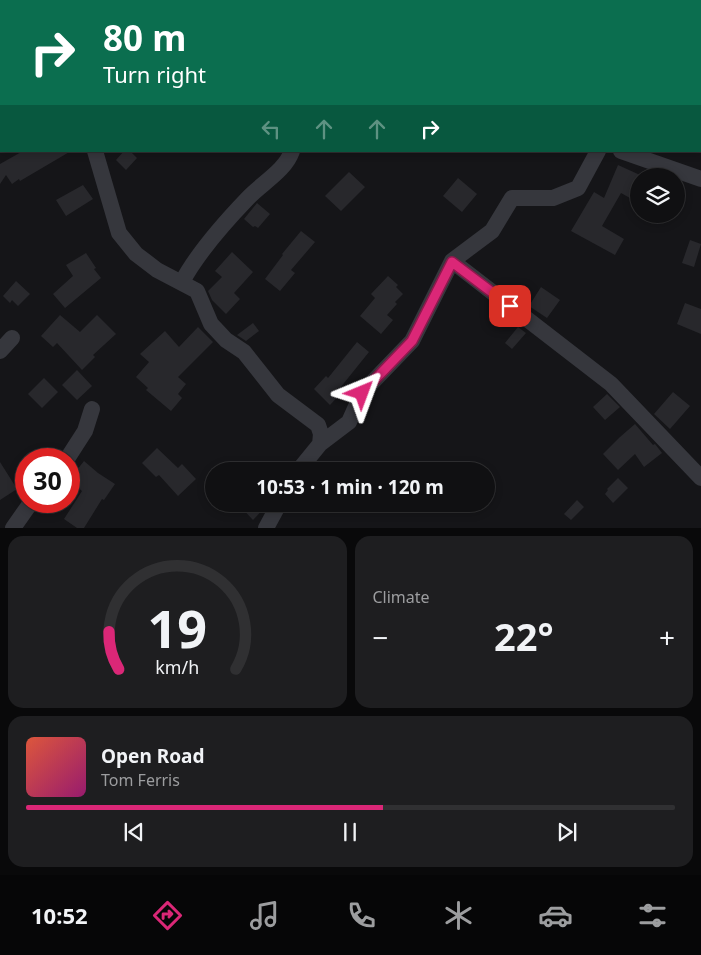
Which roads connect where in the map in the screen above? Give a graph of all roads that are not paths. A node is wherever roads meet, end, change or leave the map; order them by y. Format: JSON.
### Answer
{"nodes":[{"id":1,"x":95,"y":152,"type":"edge"},
{"id":2,"x":292,"y":152,"type":"edge"},
{"id":3,"x":597,"y":152,"type":"edge"},
{"id":4,"x":624,"y":152,"type":"edge"},
{"id":5,"x":701,"y":179,"type":"edge"},
{"id":6,"x":452,"y":262,"type":"junction"},
{"id":7,"x":182,"y":282,"type":"junction"},
{"id":8,"x":12,"y":338,"type":"dead end"},
{"id":9,"x":0,"y":351,"type":"edge"},
{"id":10,"x":92,"y":408,"type":"dead end"},
{"id":11,"x":320,"y":444,"type":"junction"},
{"id":12,"x":74,"y":448,"type":"edge"},
{"id":13,"x":305,"y":462,"type":"edge"},
{"id":14,"x":701,"y":478,"type":"edge"},
{"id":15,"x":275,"y":512,"type":"edge"},
{"id":16,"x":24,"y":513,"type":"edge"},
{"id":17,"x":13,"y":528,"type":"edge"},
{"id":18,"x":266,"y":528,"type":"edge"}],
"edges":[{"from":1,"to":7,"type":"street"},
{"from":2,"to":7,"type":"street"},
{"from":3,"to":6,"type":"street"},
{"from":4,"to":5,"type":"street"},
{"from":6,"to":11,"type":"street"},
{"from":6,"to":14,"type":"street"},
{"from":7,"to":11,"type":"street"},
{"from":8,"to":9,"type":"street"},
{"from":10,"to":12,"type":"street"},
{"from":11,"to":13,"type":"street"},
{"from":15,"to":18,"type":"street"},
{"from":16,"to":17,"type":"street"}]}
